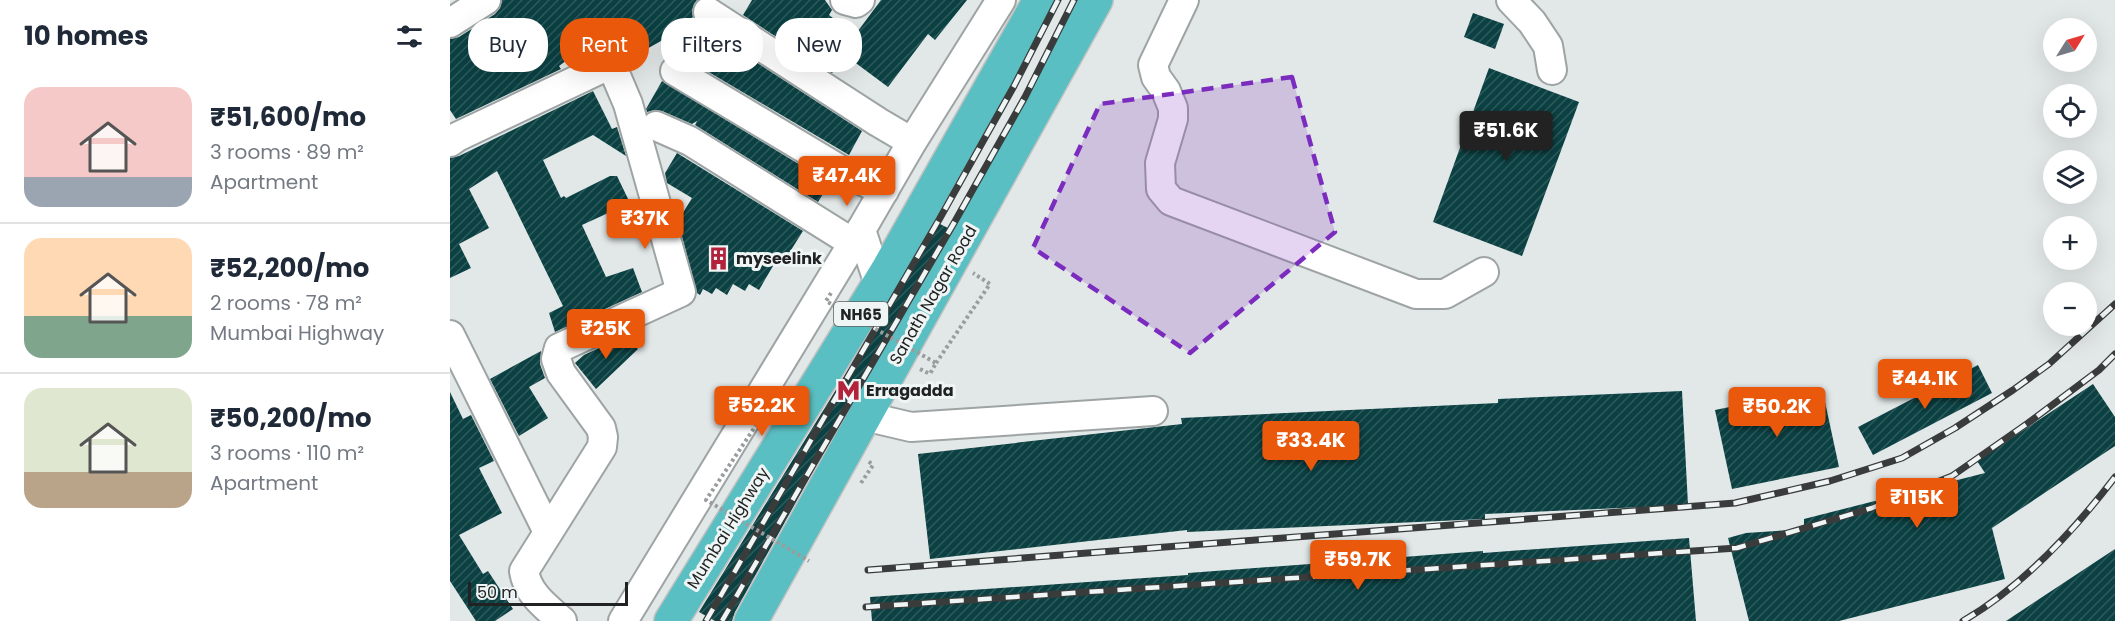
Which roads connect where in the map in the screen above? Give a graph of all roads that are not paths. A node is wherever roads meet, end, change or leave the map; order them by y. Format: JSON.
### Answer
{"nodes":[{"id":1,"x":486,"y":0,"type":"edge"},
{"id":2,"x":844,"y":0,"type":"edge"},
{"id":3,"x":860,"y":0,"type":"edge"},
{"id":4,"x":1040,"y":0,"type":"edge"},
{"id":5,"x":1055,"y":0,"type":"edge"},
{"id":6,"x":1184,"y":0,"type":"edge"},
{"id":7,"x":1511,"y":0,"type":"edge"},
{"id":8,"x":994,"y":3,"type":"edge"},
{"id":9,"x":1091,"y":9,"type":"edge"},
{"id":10,"x":708,"y":12,"type":"dead end"},
{"id":11,"x":450,"y":23,"type":"edge"},
{"id":12,"x":1552,"y":70,"type":"dead end"},
{"id":13,"x":677,"y":72,"type":"edge"},
{"id":14,"x":656,"y":126,"type":"dead end"},
{"id":15,"x":452,"y":135,"type":"edge"},
{"id":16,"x":963,"y":136,"type":"junction"},
{"id":17,"x":912,"y":142,"type":"junction"},
{"id":18,"x":1007,"y":161,"type":"junction"},
{"id":19,"x":884,"y":191,"type":"junction"},
{"id":20,"x":857,"y":236,"type":"junction"},
{"id":21,"x":1484,"y":272,"type":"dead end"},
{"id":22,"x":879,"y":284,"type":"junction"},
{"id":23,"x":450,"y":336,"type":"edge"},
{"id":24,"x":1153,"y":411,"type":"dead end"},
{"id":25,"x":864,"y":416,"type":"junction"},
{"id":26,"x":718,"y":466,"type":"junction"},
{"id":27,"x":753,"y":489,"type":"junction"},
{"id":28,"x":548,"y":532,"type":"junction"},
{"id":29,"x":562,"y":621,"type":"edge"},
{"id":30,"x":623,"y":621,"type":"edge"},
{"id":31,"x":671,"y":621,"type":"edge"},
{"id":32,"x":751,"y":621,"type":"edge"}],
"edges":[{"from":1,"to":11,"type":"street"},
{"from":2,"to":3,"type":"street"},
{"from":4,"to":16,"type":"highway","name":"Mumbai Highway","number":"NH65"},
{"from":5,"to":9,"type":"highway"},
{"from":6,"to":21,"type":"street"},
{"from":7,"to":12,"type":"street"},
{"from":8,"to":17,"type":"street"},
{"from":9,"to":18,"type":"highway","name":"Sanath Nagar Road","number":"NH65"},
{"from":10,"to":17,"type":"street"},
{"from":13,"to":19,"type":"street"},
{"from":14,"to":20,"type":"street"},
{"from":15,"to":28,"type":"street"},
{"from":16,"to":18,"type":"highway"},
{"from":16,"to":22,"type":"highway","name":"Mumbai Highway","number":"NH65"},
{"from":17,"to":19,"type":"street"},
{"from":18,"to":25,"type":"highway","name":"Sanath Nagar Road","number":"NH65"},
{"from":19,"to":20,"type":"street"},
{"from":20,"to":22,"type":"street"},
{"from":20,"to":26,"type":"street"},
{"from":22,"to":27,"type":"highway","name":"Mumbai Highway","number":"NH65"},
{"from":23,"to":28,"type":"street"},
{"from":24,"to":25,"type":"street"},
{"from":25,"to":32,"type":"highway","name":"Sanath Nagar Road","number":"NH65"},
{"from":26,"to":27,"type":"street"},
{"from":26,"to":30,"type":"street"},
{"from":27,"to":31,"type":"highway","name":"Mumbai Highway","number":"NH65"},
{"from":28,"to":29,"type":"street"}]}
